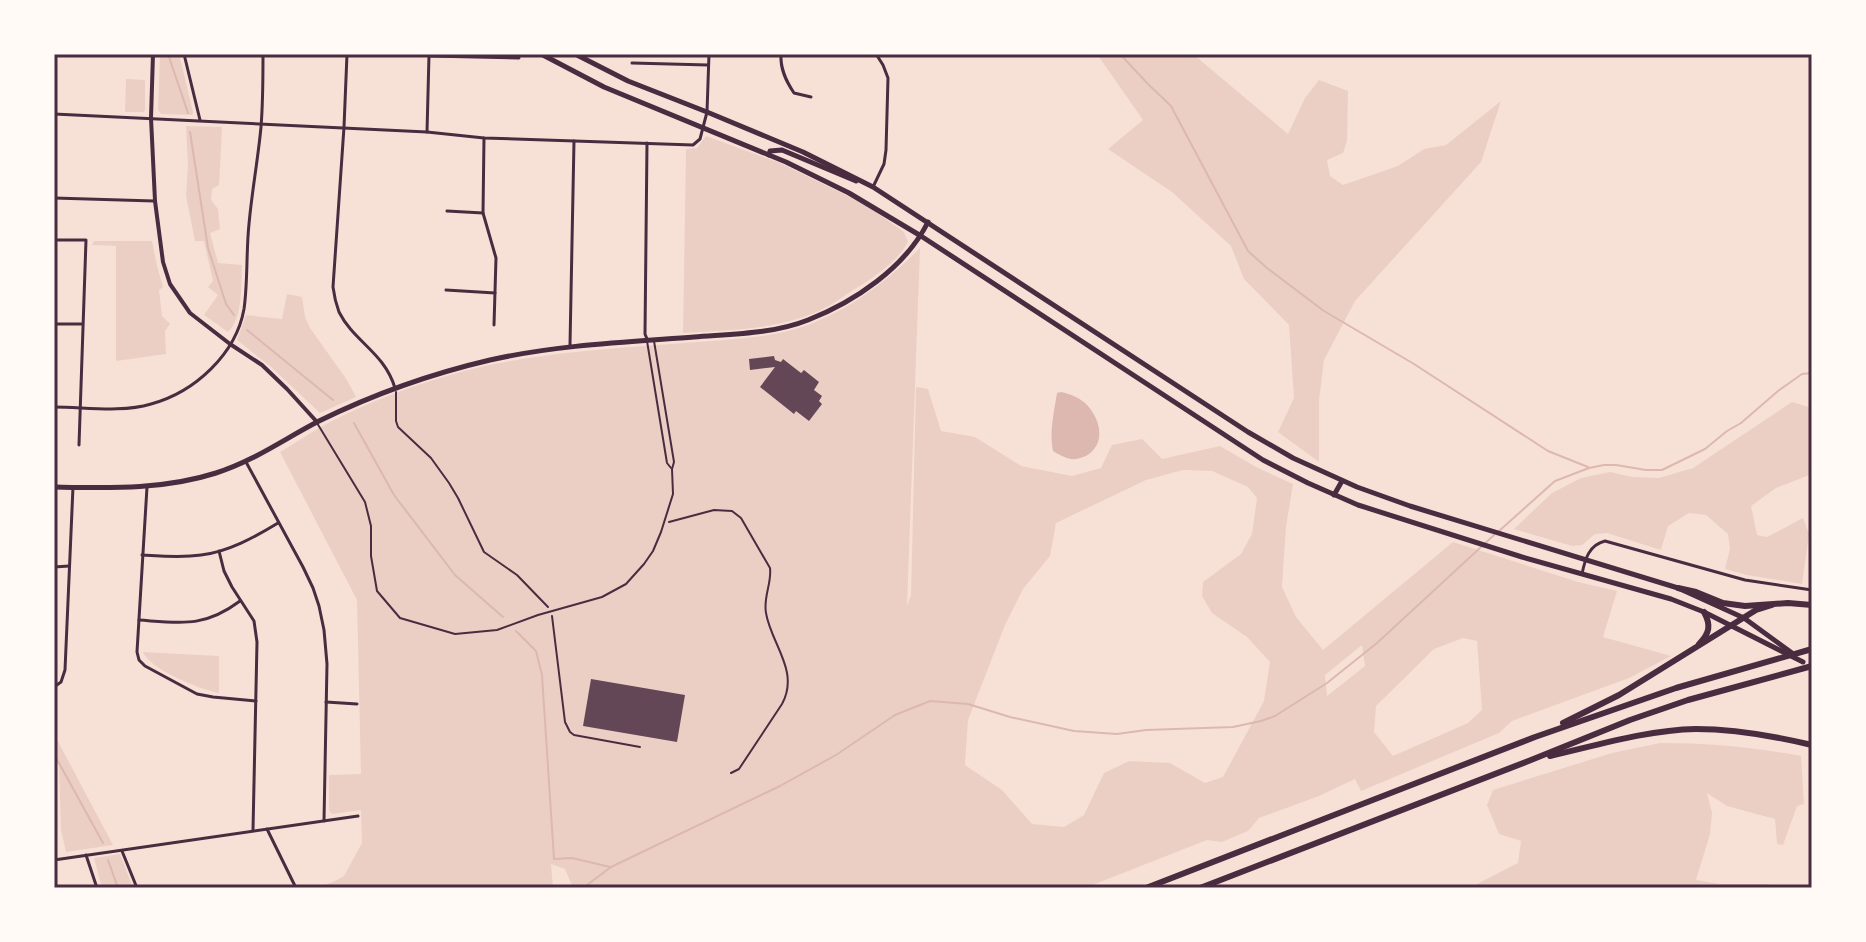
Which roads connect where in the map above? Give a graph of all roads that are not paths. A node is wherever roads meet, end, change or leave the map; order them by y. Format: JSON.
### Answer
{"nodes":[{"id":1,"x":153,"y":54,"type":"edge"},
{"id":2,"x":184,"y":54,"type":"edge"},
{"id":3,"x":263,"y":54,"type":"edge"},
{"id":4,"x":347,"y":54,"type":"edge"},
{"id":5,"x":541,"y":54,"type":"edge"},
{"id":6,"x":575,"y":54,"type":"edge"},
{"id":7,"x":709,"y":54,"type":"edge"},
{"id":8,"x":781,"y":54,"type":"edge"},
{"id":9,"x":876,"y":54,"type":"edge"},
{"id":10,"x":430,"y":55,"type":"edge"},
{"id":11,"x":519,"y":58,"type":"dead end"},
{"id":12,"x":632,"y":63,"type":"dead end"},
{"id":13,"x":708,"y":65,"type":"junction"},
{"id":14,"x":811,"y":97,"type":"dead end"},
{"id":15,"x":707,"y":112,"type":"junction"},
{"id":16,"x":54,"y":114,"type":"edge"},
{"id":17,"x":151,"y":118,"type":"junction"},
{"id":18,"x":200,"y":121,"type":"junction"},
{"id":19,"x":261,"y":125,"type":"junction"},
{"id":20,"x":344,"y":127,"type":"junction"},
{"id":21,"x":704,"y":129,"type":"junction"},
{"id":22,"x":427,"y":132,"type":"junction"},
{"id":23,"x":484,"y":138,"type":"junction"},
{"id":24,"x":574,"y":141,"type":"junction"},
{"id":25,"x":647,"y":143,"type":"junction"},
{"id":26,"x":769,"y":155,"type":"junction"},
{"id":27,"x":865,"y":183,"type":"junction"},
{"id":28,"x":873,"y":187,"type":"junction"},
{"id":29,"x":54,"y":198,"type":"edge"},
{"id":30,"x":155,"y":201,"type":"junction"},
{"id":31,"x":447,"y":211,"type":"dead end"},
{"id":32,"x":483,"y":213,"type":"junction"},
{"id":33,"x":928,"y":222,"type":"junction"},
{"id":34,"x":921,"y":236,"type":"junction"},
{"id":35,"x":54,"y":240,"type":"edge"},
{"id":36,"x":446,"y":290,"type":"dead end"},
{"id":37,"x":495,"y":293,"type":"junction"},
{"id":38,"x":54,"y":324,"type":"edge"},
{"id":39,"x":83,"y":324,"type":"junction"},
{"id":40,"x":494,"y":325,"type":"dead end"},
{"id":41,"x":651,"y":340,"type":"junction"},
{"id":42,"x":230,"y":344,"type":"junction"},
{"id":43,"x":570,"y":348,"type":"junction"},
{"id":44,"x":395,"y":388,"type":"junction"},
{"id":45,"x":54,"y":407,"type":"edge"},
{"id":46,"x":80,"y":407,"type":"junction"},
{"id":47,"x":317,"y":422,"type":"junction"},
{"id":48,"x":79,"y":445,"type":"dead end"},
{"id":49,"x":246,"y":462,"type":"junction"},
{"id":50,"x":672,"y":469,"type":"junction"},
{"id":51,"x":1342,"y":481,"type":"junction"},
{"id":52,"x":54,"y":487,"type":"edge"},
{"id":53,"x":73,"y":487,"type":"junction"},
{"id":54,"x":147,"y":487,"type":"junction"},
{"id":55,"x":1334,"y":495,"type":"junction"},
{"id":56,"x":278,"y":523,"type":"junction"},
{"id":57,"x":219,"y":551,"type":"junction"},
{"id":58,"x":142,"y":555,"type":"junction"},
{"id":59,"x":1585,"y":560,"type":"junction"},
{"id":60,"x":69,"y":566,"type":"junction"},
{"id":61,"x":54,"y":567,"type":"edge"},
{"id":62,"x":1582,"y":574,"type":"junction"},
{"id":63,"x":1678,"y":588,"type":"junction"},
{"id":64,"x":1812,"y":590,"type":"edge"},
{"id":65,"x":240,"y":601,"type":"junction"},
{"id":66,"x":1772,"y":605,"type":"junction"},
{"id":67,"x":1812,"y":605,"type":"edge"},
{"id":68,"x":1704,"y":612,"type":"junction"},
{"id":69,"x":1744,"y":618,"type":"junction"},
{"id":70,"x":139,"y":620,"type":"junction"},
{"id":71,"x":1732,"y":626,"type":"junction"},
{"id":72,"x":1812,"y":649,"type":"edge"},
{"id":73,"x":1691,"y":652,"type":"junction"},
{"id":74,"x":1803,"y":662,"type":"junction"},
{"id":75,"x":1812,"y":667,"type":"edge"},
{"id":76,"x":55,"y":686,"type":"edge"},
{"id":77,"x":256,"y":701,"type":"junction"},
{"id":78,"x":326,"y":702,"type":"junction"},
{"id":79,"x":357,"y":704,"type":"dead end"},
{"id":80,"x":1535,"y":737,"type":"junction"},
{"id":81,"x":1812,"y":745,"type":"edge"},
{"id":82,"x":1531,"y":760,"type":"junction"},
{"id":83,"x":358,"y":816,"type":"dead end"},
{"id":84,"x":324,"y":821,"type":"junction"},
{"id":85,"x":267,"y":829,"type":"junction"},
{"id":86,"x":253,"y":831,"type":"junction"},
{"id":87,"x":122,"y":850,"type":"junction"},
{"id":88,"x":86,"y":855,"type":"junction"},
{"id":89,"x":54,"y":860,"type":"edge"},
{"id":90,"x":97,"y":888,"type":"edge"},
{"id":91,"x":137,"y":888,"type":"edge"},
{"id":92,"x":296,"y":888,"type":"edge"},
{"id":93,"x":1146,"y":888,"type":"edge"},
{"id":94,"x":1200,"y":888,"type":"edge"}],
"edges":[{"from":1,"to":17,"type":"street"},
{"from":2,"to":18,"type":"street"},
{"from":3,"to":19,"type":"street"},
{"from":4,"to":20,"type":"street"},
{"from":5,"to":21,"type":"main road"},
{"from":6,"to":15,"type":"main road"},
{"from":7,"to":13,"type":"street"},
{"from":8,"to":14,"type":"street"},
{"from":9,"to":28,"type":"street"},
{"from":10,"to":11,"type":"street"},
{"from":10,"to":22,"type":"street"},
{"from":12,"to":13,"type":"street"},
{"from":13,"to":15,"type":"street"},
{"from":15,"to":21,"type":"street"},
{"from":15,"to":27,"type":"main road"},
{"from":16,"to":17,"type":"street"},
{"from":17,"to":18,"type":"street"},
{"from":17,"to":30,"type":"street"},
{"from":18,"to":19,"type":"street"},
{"from":19,"to":20,"type":"street"},
{"from":19,"to":42,"type":"street"},
{"from":20,"to":22,"type":"street"},
{"from":20,"to":44,"type":"street"},
{"from":21,"to":25,"type":"street"},
{"from":21,"to":26,"type":"main road"},
{"from":22,"to":23,"type":"street"},
{"from":23,"to":24,"type":"street"},
{"from":23,"to":32,"type":"street"},
{"from":24,"to":25,"type":"street"},
{"from":24,"to":43,"type":"street"},
{"from":25,"to":41,"type":"street"},
{"from":26,"to":27,"type":"main road"},
{"from":26,"to":34,"type":"main road"},
{"from":27,"to":28,"type":"main road"},
{"from":28,"to":33,"type":"main road"},
{"from":29,"to":30,"type":"street"},
{"from":30,"to":42,"type":"street"},
{"from":31,"to":32,"type":"street"},
{"from":32,"to":37,"type":"street"},
{"from":33,"to":34,"type":"main road"},
{"from":33,"to":51,"type":"main road"},
{"from":34,"to":41,"type":"main road"},
{"from":34,"to":55,"type":"main road"},
{"from":35,"to":39,"type":"street"},
{"from":36,"to":37,"type":"street"},
{"from":37,"to":40,"type":"street"},
{"from":38,"to":39,"type":"street"},
{"from":39,"to":46,"type":"street"},
{"from":41,"to":43,"type":"main road"},
{"from":41,"to":50,"type":"lane"},
{"from":41,"to":50,"type":"lane"},
{"from":42,"to":46,"type":"street"},
{"from":42,"to":47,"type":"street"},
{"from":43,"to":44,"type":"main road"},
{"from":44,"to":47,"type":"main road"},
{"from":45,"to":46,"type":"street"},
{"from":46,"to":48,"type":"street"},
{"from":47,"to":49,"type":"main road"},
{"from":47,"to":50,"type":"lane"},
{"from":49,"to":54,"type":"main road"},
{"from":49,"to":56,"type":"street"},
{"from":51,"to":55,"type":"main road"},
{"from":51,"to":59,"type":"main road"},
{"from":52,"to":53,"type":"main road"},
{"from":53,"to":54,"type":"main road"},
{"from":53,"to":60,"type":"street"},
{"from":54,"to":58,"type":"street"},
{"from":55,"to":62,"type":"main road"},
{"from":56,"to":57,"type":"street"},
{"from":56,"to":78,"type":"street"},
{"from":57,"to":58,"type":"street"},
{"from":57,"to":65,"type":"street"},
{"from":58,"to":70,"type":"street"},
{"from":59,"to":62,"type":"street"},
{"from":59,"to":63,"type":"main road"},
{"from":59,"to":64,"type":"street"},
{"from":60,"to":61,"type":"street"},
{"from":60,"to":76,"type":"street"},
{"from":62,"to":68,"type":"main road"},
{"from":63,"to":66,"type":"highway"},
{"from":63,"to":69,"type":"main road"},
{"from":65,"to":70,"type":"street"},
{"from":65,"to":77,"type":"street"},
{"from":66,"to":67,"type":"highway"},
{"from":66,"to":69,"type":"highway"},
{"from":68,"to":71,"type":"main road"},
{"from":68,"to":73,"type":"highway"},
{"from":69,"to":71,"type":"highway"},
{"from":69,"to":74,"type":"main road"},
{"from":70,"to":77,"type":"street"},
{"from":71,"to":73,"type":"highway"},
{"from":71,"to":74,"type":"main road"},
{"from":72,"to":80,"type":"highway"},
{"from":73,"to":80,"type":"highway"},
{"from":74,"to":75,"type":"main road"},
{"from":75,"to":82,"type":"highway"},
{"from":77,"to":86,"type":"street"},
{"from":78,"to":79,"type":"street"},
{"from":78,"to":84,"type":"street"},
{"from":80,"to":93,"type":"highway"},
{"from":81,"to":82,"type":"highway"},
{"from":82,"to":94,"type":"highway"},
{"from":83,"to":84,"type":"street"},
{"from":84,"to":85,"type":"street"},
{"from":85,"to":86,"type":"street"},
{"from":85,"to":92,"type":"street"},
{"from":86,"to":87,"type":"street"},
{"from":87,"to":88,"type":"street"},
{"from":87,"to":91,"type":"street"},
{"from":88,"to":89,"type":"street"},
{"from":88,"to":90,"type":"street"}]}
